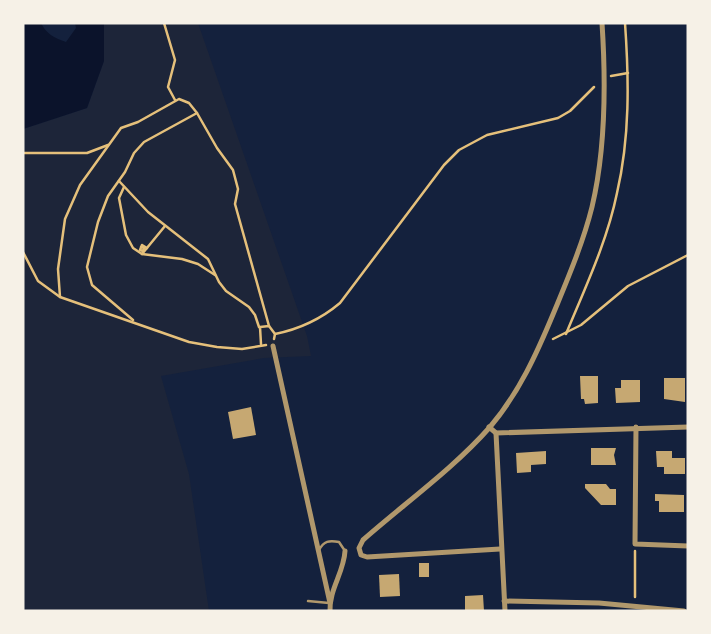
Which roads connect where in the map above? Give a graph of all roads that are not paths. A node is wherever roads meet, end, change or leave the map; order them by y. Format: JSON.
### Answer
{"nodes":[{"id":1,"x":602,"y":23,"type":"edge"},
{"id":2,"x":273,"y":345,"type":"road end"},
{"id":3,"x":489,"y":427,"type":"junction"},
{"id":4,"x":636,"y":427,"type":"junction"},
{"id":5,"x":688,"y":427,"type":"edge"},
{"id":6,"x":496,"y":433,"type":"junction"},
{"id":7,"x":688,"y":546,"type":"edge"},
{"id":8,"x":500,"y":549,"type":"junction"},
{"id":9,"x":319,"y":550,"type":"junction"},
{"id":10,"x":345,"y":551,"type":"joint"},
{"id":11,"x":308,"y":601,"type":"dead end"},
{"id":12,"x":505,"y":601,"type":"junction"},
{"id":13,"x":330,"y":603,"type":"junction"},
{"id":14,"x":330,"y":611,"type":"edge"},
{"id":15,"x":505,"y":611,"type":"edge"},
{"id":16,"x":684,"y":611,"type":"edge"}],
"edges":[{"from":1,"to":3,"type":"street"},
{"from":2,"to":9,"type":"street"},
{"from":3,"to":6,"type":"street"},
{"from":3,"to":8,"type":"street"},
{"from":4,"to":5,"type":"street"},
{"from":4,"to":6,"type":"street"},
{"from":4,"to":7,"type":"street"},
{"from":6,"to":8,"type":"street"},
{"from":8,"to":12,"type":"street"},
{"from":9,"to":10,"type":"lane"},
{"from":9,"to":13,"type":"street"},
{"from":10,"to":13,"type":"street"},
{"from":11,"to":13,"type":"lane"},
{"from":12,"to":15,"type":"street"},
{"from":12,"to":16,"type":"street"},
{"from":13,"to":14,"type":"street"}]}
